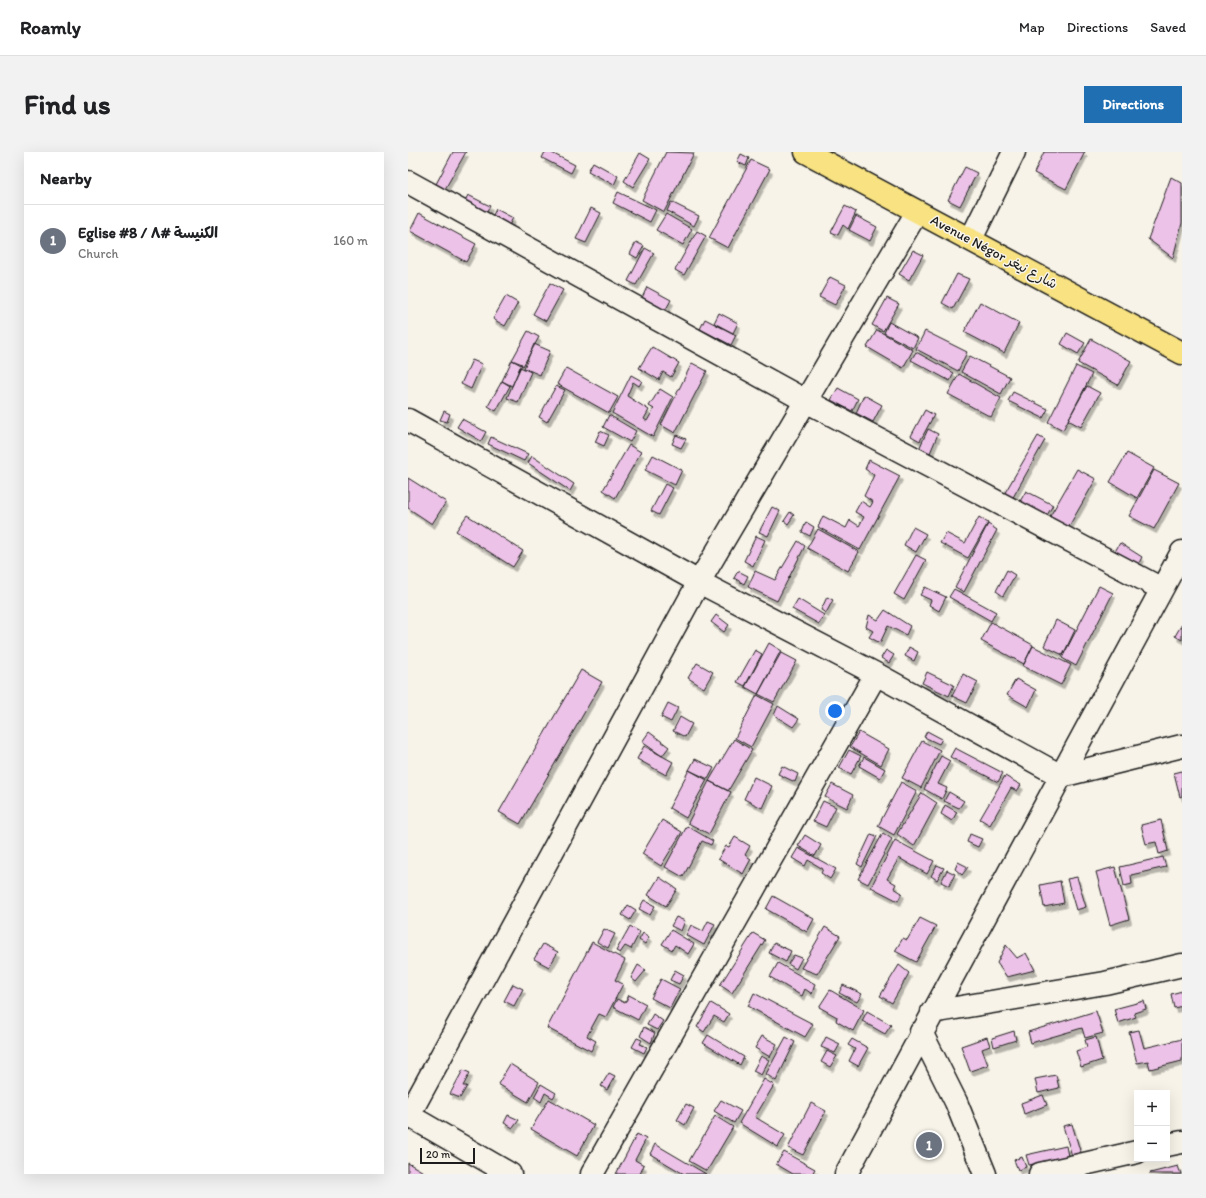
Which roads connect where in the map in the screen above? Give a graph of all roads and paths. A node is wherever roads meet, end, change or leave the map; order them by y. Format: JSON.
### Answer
{"nodes":[{"id":1,"x":806,"y":152,"type":"edge"},
{"id":2,"x":1014,"y":152,"type":"edge"},
{"id":3,"x":408,"y":182,"type":"edge"},
{"id":4,"x":917,"y":212,"type":"junction"},
{"id":5,"x":971,"y":239,"type":"junction"},
{"id":6,"x":1182,"y":353,"type":"edge"},
{"id":7,"x":806,"y":401,"type":"junction"},
{"id":8,"x":408,"y":420,"type":"edge"},
{"id":9,"x":1182,"y":552,"type":"edge"},
{"id":10,"x":699,"y":582,"type":"junction"},
{"id":11,"x":1162,"y":589,"type":"junction"},
{"id":12,"x":876,"y":674,"type":"junction"},
{"id":13,"x":1182,"y":746,"type":"edge"},
{"id":14,"x":1061,"y":776,"type":"junction"},
{"id":15,"x":1182,"y":965,"type":"edge"},
{"id":16,"x":932,"y":1012,"type":"junction"},
{"id":17,"x":921,"y":1032,"type":"junction"},
{"id":18,"x":408,"y":1115,"type":"edge"},
{"id":19,"x":1182,"y":1142,"type":"edge"},
{"id":20,"x":1170,"y":1144,"type":"edge"},
{"id":21,"x":1134,"y":1153,"type":"edge"},
{"id":22,"x":510,"y":1174,"type":"edge"},
{"id":23,"x":592,"y":1174,"type":"edge"},
{"id":24,"x":846,"y":1174,"type":"edge"},
{"id":25,"x":984,"y":1174,"type":"edge"},
{"id":26,"x":1040,"y":1174,"type":"edge"}],
"edges":[{"from":1,"to":4,"type":"main road","name":"Avenue Négor شارع نيغر"},
{"from":2,"to":5,"type":"street"},
{"from":3,"to":7,"type":"street"},
{"from":4,"to":5,"type":"main road","name":"Avenue Négor شارع نيغر"},
{"from":4,"to":7,"type":"street"},
{"from":5,"to":6,"type":"main road","name":"Avenue Négor شارع نيغر"},
{"from":7,"to":10,"type":"street"},
{"from":7,"to":11,"type":"street"},
{"from":8,"to":10,"type":"street"},
{"from":9,"to":11,"type":"street"},
{"from":10,"to":12,"type":"street"},
{"from":10,"to":18,"type":"street"},
{"from":11,"to":14,"type":"street"},
{"from":12,"to":14,"type":"street"},
{"from":12,"to":23,"type":"street"},
{"from":13,"to":14,"type":"street"},
{"from":14,"to":16,"type":"street"},
{"from":15,"to":16,"type":"street"},
{"from":16,"to":17,"type":"street"},
{"from":17,"to":24,"type":"street"},
{"from":17,"to":25,"type":"street"},
{"from":18,"to":22,"type":"street"},
{"from":19,"to":20,"type":"street"},
{"from":21,"to":26,"type":"street"}]}
